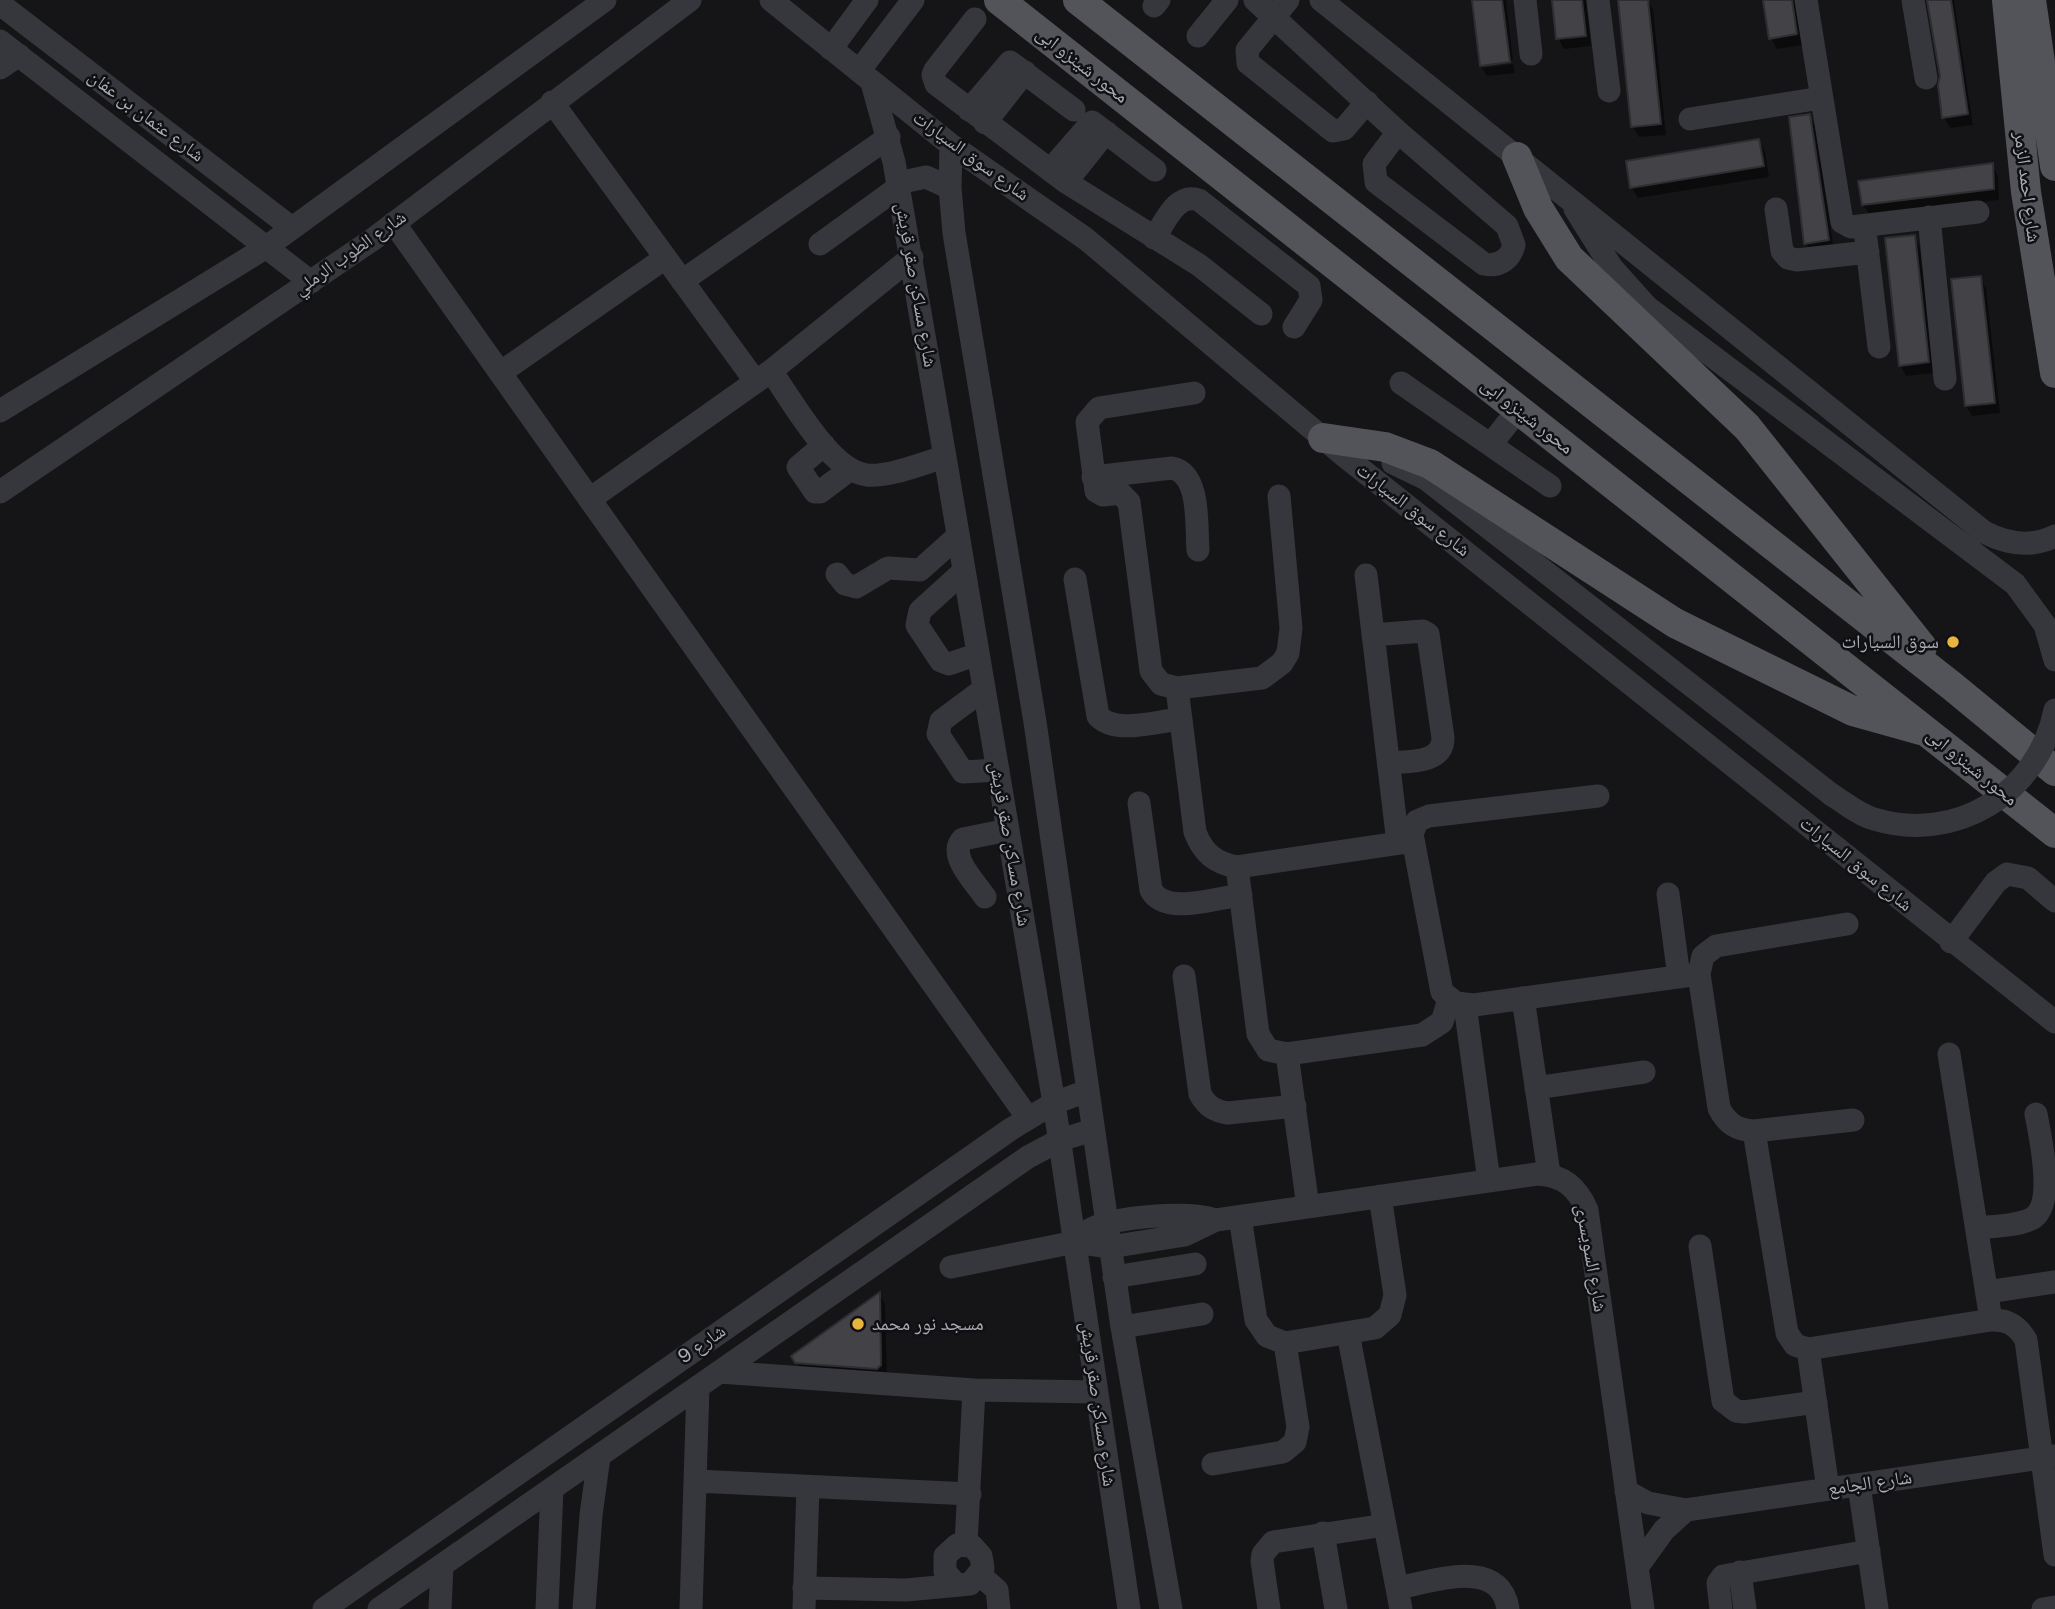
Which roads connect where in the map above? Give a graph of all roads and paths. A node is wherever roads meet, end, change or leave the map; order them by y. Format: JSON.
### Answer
{"nodes":[{"id":1,"x":605,"y":0,"type":"edge"},
{"id":2,"x":691,"y":0,"type":"edge"},
{"id":3,"x":771,"y":0,"type":"edge"},
{"id":4,"x":867,"y":0,"type":"edge"},
{"id":5,"x":913,"y":0,"type":"edge"},
{"id":6,"x":999,"y":0,"type":"edge"},
{"id":7,"x":1078,"y":0,"type":"edge"},
{"id":8,"x":1227,"y":0,"type":"edge"},
{"id":9,"x":1255,"y":0,"type":"edge"},
{"id":10,"x":1321,"y":0,"type":"edge"},
{"id":11,"x":1525,"y":0,"type":"edge"},
{"id":12,"x":1598,"y":0,"type":"edge"},
{"id":13,"x":1806,"y":0,"type":"edge"},
{"id":14,"x":1913,"y":0,"type":"edge"},
{"id":15,"x":2007,"y":0,"type":"edge"},
{"id":16,"x":2031,"y":0,"type":"edge"},
{"id":17,"x":0,"y":4,"type":"edge"},
{"id":18,"x":666,"y":8,"type":"edge"},
{"id":19,"x":1281,"y":9,"type":"edge"},
{"id":20,"x":975,"y":19,"type":"dead end"},
{"id":21,"x":1198,"y":36,"type":"dead end"},
{"id":22,"x":0,"y":41,"type":"edge"},
{"id":23,"x":831,"y":49,"type":"junction"},
{"id":24,"x":1531,"y":54,"type":"dead end"},
{"id":25,"x":9,"y":62,"type":"edge"},
{"id":26,"x":866,"y":77,"type":"junction"},
{"id":27,"x":1926,"y":78,"type":"dead end"},
{"id":28,"x":1609,"y":91,"type":"dead end"},
{"id":29,"x":1821,"y":98,"type":"junction"},
{"id":30,"x":552,"y":102,"type":"junction"},
{"id":31,"x":1367,"y":102,"type":"junction"},
{"id":32,"x":1074,"y":110,"type":"dead end"},
{"id":33,"x":977,"y":117,"type":"junction"},
{"id":34,"x":1690,"y":119,"type":"dead end"},
{"id":35,"x":1398,"y":132,"type":"junction"},
{"id":36,"x":889,"y":138,"type":"junction"},
{"id":37,"x":951,"y":145,"type":"junction"},
{"id":38,"x":1517,"y":157,"type":"junction"},
{"id":39,"x":2055,"y":166,"type":"edge"},
{"id":40,"x":1155,"y":170,"type":"dead end"},
{"id":41,"x":1058,"y":176,"type":"junction"},
{"id":42,"x":899,"y":186,"type":"junction"},
{"id":43,"x":950,"y":188,"type":"junction"},
{"id":44,"x":1571,"y":200,"type":"junction"},
{"id":45,"x":1105,"y":208,"type":"junction"},
{"id":46,"x":1776,"y":209,"type":"dead end"},
{"id":47,"x":1978,"y":212,"type":"dead end"},
{"id":48,"x":1929,"y":217,"type":"junction"},
{"id":49,"x":394,"y":223,"type":"junction"},
{"id":50,"x":1864,"y":225,"type":"junction"},
{"id":51,"x":292,"y":228,"type":"junction"},
{"id":52,"x":1086,"y":239,"type":"junction"},
{"id":53,"x":1154,"y":239,"type":"junction"},
{"id":54,"x":820,"y":244,"type":"dead end"},
{"id":55,"x":265,"y":247,"type":"junction"},
{"id":56,"x":1868,"y":252,"type":"junction"},
{"id":57,"x":912,"y":257,"type":"junction"},
{"id":58,"x":665,"y":258,"type":"junction"},
{"id":59,"x":682,"y":281,"type":"junction"},
{"id":60,"x":312,"y":282,"type":"junction"},
{"id":61,"x":1261,"y":314,"type":"dead end"},
{"id":62,"x":1294,"y":327,"type":"dead end"},
{"id":63,"x":1879,"y":347,"type":"dead end"},
{"id":64,"x":500,"y":373,"type":"junction"},
{"id":65,"x":2055,"y":373,"type":"edge"},
{"id":66,"x":764,"y":376,"type":"junction"},
{"id":67,"x":1945,"y":379,"type":"dead end"},
{"id":68,"x":1401,"y":383,"type":"dead end"},
{"id":69,"x":1194,"y":393,"type":"dead end"},
{"id":70,"x":1,"y":409,"type":"edge"},
{"id":71,"x":1518,"y":409,"type":"junction"},
{"id":72,"x":1491,"y":444,"type":"junction"},
{"id":73,"x":824,"y":445,"type":"junction"},
{"id":74,"x":1333,"y":446,"type":"junction"},
{"id":75,"x":945,"y":457,"type":"junction"},
{"id":76,"x":849,"y":470,"type":"junction"},
{"id":77,"x":1093,"y":477,"type":"junction"},
{"id":78,"x":1550,"y":486,"type":"dead end"},
{"id":79,"x":0,"y":492,"type":"edge"},
{"id":80,"x":1279,"y":495,"type":"dead end"},
{"id":81,"x":590,"y":499,"type":"junction"},
{"id":82,"x":958,"y":536,"type":"junction"},
{"id":83,"x":2055,"y":537,"type":"edge"},
{"id":84,"x":1198,"y":550,"type":"dead end"},
{"id":85,"x":964,"y":571,"type":"junction"},
{"id":86,"x":837,"y":575,"type":"dead end"},
{"id":87,"x":1366,"y":575,"type":"dead end"},
{"id":88,"x":1075,"y":579,"type":"dead end"},
{"id":89,"x":1373,"y":635,"type":"junction"},
{"id":90,"x":978,"y":654,"type":"junction"},
{"id":91,"x":2055,"y":660,"type":"edge"},
{"id":92,"x":1952,"y":686,"type":"junction"},
{"id":93,"x":1177,"y":688,"type":"junction"},
{"id":94,"x":984,"y":689,"type":"junction"},
{"id":95,"x":2055,"y":710,"type":"edge"},
{"id":96,"x":1181,"y":719,"type":"junction"},
{"id":97,"x":1928,"y":731,"type":"junction"},
{"id":98,"x":1389,"y":763,"type":"junction"},
{"id":99,"x":998,"y":771,"type":"junction"},
{"id":100,"x":2055,"y":771,"type":"edge"},
{"id":101,"x":1598,"y":796,"type":"dead end"},
{"id":102,"x":1139,"y":803,"type":"dead end"},
{"id":103,"x":1008,"y":830,"type":"junction"},
{"id":104,"x":2055,"y":834,"type":"edge"},
{"id":105,"x":1406,"y":842,"type":"junction"},
{"id":106,"x":1237,"y":867,"type":"junction"},
{"id":107,"x":1668,"y":894,"type":"dead end"},
{"id":108,"x":1241,"y":895,"type":"junction"},
{"id":109,"x":985,"y":897,"type":"dead end"},
{"id":110,"x":2055,"y":901,"type":"edge"},
{"id":111,"x":1847,"y":924,"type":"dead end"},
{"id":112,"x":1951,"y":942,"type":"junction"},
{"id":113,"x":1184,"y":975,"type":"dead end"},
{"id":114,"x":1689,"y":975,"type":"junction"},
{"id":115,"x":1523,"y":998,"type":"junction"},
{"id":116,"x":1457,"y":1002,"type":"junction"},
{"id":117,"x":2053,"y":1015,"type":"edge"},
{"id":118,"x":1287,"y":1054,"type":"junction"},
{"id":119,"x":1950,"y":1054,"type":"dead end"},
{"id":120,"x":1644,"y":1072,"type":"dead end"},
{"id":121,"x":1536,"y":1088,"type":"junction"},
{"id":122,"x":1087,"y":1091,"type":"junction"},
{"id":123,"x":1054,"y":1104,"type":"junction"},
{"id":124,"x":1295,"y":1106,"type":"junction"},
{"id":125,"x":2036,"y":1114,"type":"dead end"},
{"id":126,"x":1028,"y":1118,"type":"junction"},
{"id":127,"x":1853,"y":1120,"type":"dead end"},
{"id":128,"x":1093,"y":1130,"type":"junction"},
{"id":129,"x":1754,"y":1131,"type":"junction"},
{"id":130,"x":1060,"y":1140,"type":"junction"},
{"id":131,"x":1549,"y":1174,"type":"junction"},
{"id":132,"x":1489,"y":1181,"type":"junction"},
{"id":133,"x":1380,"y":1196,"type":"junction"},
{"id":134,"x":1308,"y":1207,"type":"junction"},
{"id":135,"x":1240,"y":1217,"type":"junction"},
{"id":136,"x":1216,"y":1220,"type":"junction"},
{"id":137,"x":1106,"y":1224,"type":"junction"},
{"id":138,"x":1979,"y":1228,"type":"junction"},
{"id":139,"x":1075,"y":1242,"type":"junction"},
{"id":140,"x":1700,"y":1246,"type":"dead end"},
{"id":141,"x":1110,"y":1247,"type":"junction"},
{"id":142,"x":1195,"y":1264,"type":"dead end"},
{"id":143,"x":951,"y":1267,"type":"dead end"},
{"id":144,"x":1114,"y":1277,"type":"junction"},
{"id":145,"x":2055,"y":1282,"type":"edge"},
{"id":146,"x":1987,"y":1292,"type":"junction"},
{"id":147,"x":1202,"y":1314,"type":"dead end"},
{"id":148,"x":1991,"y":1320,"type":"junction"},
{"id":149,"x":1122,"y":1327,"type":"junction"},
{"id":150,"x":1348,"y":1333,"type":"junction"},
{"id":151,"x":1285,"y":1343,"type":"junction"},
{"id":152,"x":1808,"y":1349,"type":"junction"},
{"id":153,"x":719,"y":1372,"type":"junction"},
{"id":154,"x":698,"y":1387,"type":"junction"},
{"id":155,"x":974,"y":1390,"type":"junction"},
{"id":156,"x":635,"y":1391,"type":"junction"},
{"id":157,"x":1096,"y":1392,"type":"junction"},
{"id":158,"x":1816,"y":1402,"type":"junction"},
{"id":159,"x":653,"y":1419,"type":"junction"},
{"id":160,"x":599,"y":1457,"type":"junction"},
{"id":161,"x":2049,"y":1457,"type":"edge"},
{"id":162,"x":1213,"y":1464,"type":"dead end"},
{"id":163,"x":696,"y":1481,"type":"junction"},
{"id":164,"x":1859,"y":1485,"type":"junction"},
{"id":165,"x":808,"y":1487,"type":"junction"},
{"id":166,"x":552,"y":1489,"type":"junction"},
{"id":167,"x":1828,"y":1489,"type":"junction"},
{"id":168,"x":1626,"y":1490,"type":"junction"},
{"id":169,"x":970,"y":1494,"type":"junction"},
{"id":170,"x":1686,"y":1510,"type":"junction"},
{"id":171,"x":1385,"y":1525,"type":"junction"},
{"id":172,"x":1323,"y":1533,"type":"junction"},
{"id":173,"x":550,"y":1541,"type":"junction"},
{"id":174,"x":588,"y":1544,"type":"junction"},
{"id":175,"x":966,"y":1544,"type":"junction"},
{"id":176,"x":1869,"y":1550,"type":"junction"},
{"id":177,"x":2055,"y":1555,"type":"edge"},
{"id":178,"x":442,"y":1566,"type":"junction"},
{"id":179,"x":1638,"y":1566,"type":"junction"},
{"id":180,"x":1740,"y":1572,"type":"junction"},
{"id":181,"x":980,"y":1575,"type":"junction"},
{"id":182,"x":956,"y":1584,"type":"junction"},
{"id":183,"x":804,"y":1598,"type":"edge"},
{"id":184,"x":1399,"y":1599,"type":"edge"},
{"id":185,"x":906,"y":1600,"type":"edge"},
{"id":186,"x":2055,"y":1607,"type":"edge"},
{"id":187,"x":324,"y":1609,"type":"edge"},
{"id":188,"x":379,"y":1609,"type":"edge"},
{"id":189,"x":440,"y":1609,"type":"edge"},
{"id":190,"x":547,"y":1609,"type":"edge"},
{"id":191,"x":584,"y":1609,"type":"edge"},
{"id":192,"x":691,"y":1609,"type":"edge"},
{"id":193,"x":999,"y":1609,"type":"edge"},
{"id":194,"x":1129,"y":1609,"type":"edge"},
{"id":195,"x":1171,"y":1609,"type":"edge"},
{"id":196,"x":1269,"y":1609,"type":"edge"},
{"id":197,"x":1336,"y":1609,"type":"edge"},
{"id":198,"x":1508,"y":1609,"type":"edge"},
{"id":199,"x":1643,"y":1609,"type":"edge"},
{"id":200,"x":1721,"y":1609,"type":"edge"},
{"id":201,"x":1745,"y":1609,"type":"edge"},
{"id":202,"x":1877,"y":1609,"type":"edge"},
{"id":203,"x":2043,"y":1609,"type":"edge"}],
"edges":[{"from":1,"to":51,"type":"street"},
{"from":2,"to":18,"type":"street","name":"شارع الطوب الرملي"},
{"from":3,"to":23,"type":"street","name":"شارع سوق السيارات"},
{"from":4,"to":23,"type":"street"},
{"from":5,"to":26,"type":"street"},
{"from":6,"to":71,"type":"main road","name":"محور شينزو ابى"},
{"from":7,"to":92,"type":"main road"},
{"from":8,"to":21,"type":"street"},
{"from":9,"to":19,"type":"street"},
{"from":10,"to":38,"type":"street"},
{"from":11,"to":24,"type":"street"},
{"from":12,"to":28,"type":"street"},
{"from":13,"to":29,"type":"street"},
{"from":14,"to":27,"type":"street"},
{"from":15,"to":65,"type":"main road","name":"شارع احمد الزمر"},
{"from":16,"to":39,"type":"main road"},
{"from":17,"to":51,"type":"street","name":"شارع عثمان بن عفان"},
{"from":18,"to":30,"type":"street","name":"شارع الطوب الرملي"},
{"from":19,"to":31,"type":"street"},
{"from":19,"to":31,"type":"street"},
{"from":20,"to":33,"type":"street"},
{"from":22,"to":25,"type":"street","name":"شارع عثمان بن عفان"},
{"from":23,"to":26,"type":"street","name":"شارع سوق السيارات"},
{"from":25,"to":55,"type":"street","name":"شارع عثمان بن عفان"},
{"from":26,"to":36,"type":"street","name":"شارع مساكن صقر قريش"},
{"from":26,"to":37,"type":"street","name":"شارع سوق السيارات"},
{"from":29,"to":34,"type":"street"},
{"from":29,"to":50,"type":"street"},
{"from":30,"to":49,"type":"street","name":"شارع الطوب الرملي"},
{"from":30,"to":58,"type":"street"},
{"from":31,"to":35,"type":"street"},
{"from":32,"to":33,"type":"street"},
{"from":33,"to":41,"type":"street"},
{"from":35,"to":35,"type":"street"},
{"from":36,"to":42,"type":"street","name":"شارع مساكن صقر قريش"},
{"from":36,"to":59,"type":"street"},
{"from":37,"to":43,"type":"street","name":"شارع مساكن صقر قريش"},
{"from":37,"to":52,"type":"street","name":"شارع سوق السيارات"},
{"from":38,"to":44,"type":"street"},
{"from":38,"to":92,"type":"main road"},
{"from":40,"to":41,"type":"street"},
{"from":41,"to":45,"type":"street"},
{"from":42,"to":43,"type":"street"},
{"from":42,"to":54,"type":"street"},
{"from":42,"to":57,"type":"street","name":"شارع مساكن صقر قريش"},
{"from":43,"to":122,"type":"street","name":"شارع مساكن صقر قريش"},
{"from":44,"to":83,"type":"street"},
{"from":44,"to":91,"type":"street"},
{"from":45,"to":52,"type":"street"},
{"from":45,"to":53,"type":"street"},
{"from":46,"to":56,"type":"street"},
{"from":47,"to":48,"type":"street"},
{"from":48,"to":50,"type":"street"},
{"from":48,"to":67,"type":"street"},
{"from":49,"to":60,"type":"street","name":"شارع الطوب الرملي"},
{"from":49,"to":64,"type":"street"},
{"from":50,"to":56,"type":"street"},
{"from":51,"to":55,"type":"street"},
{"from":52,"to":74,"type":"street","name":"شارع سوق السيارات"},
{"from":53,"to":61,"type":"street"},
{"from":53,"to":62,"type":"street"},
{"from":55,"to":60,"type":"street","name":"شارع عثمان بن عفان"},
{"from":55,"to":70,"type":"street"},
{"from":56,"to":63,"type":"street"},
{"from":57,"to":66,"type":"street"},
{"from":57,"to":75,"type":"street","name":"شارع مساكن صقر قريش"},
{"from":58,"to":59,"type":"street"},
{"from":58,"to":64,"type":"street"},
{"from":59,"to":66,"type":"street"},
{"from":60,"to":79,"type":"street","name":"شارع الطوب الرملي"},
{"from":64,"to":81,"type":"street"},
{"from":66,"to":73,"type":"street"},
{"from":66,"to":81,"type":"street"},
{"from":68,"to":72,"type":"street"},
{"from":69,"to":77,"type":"street"},
{"from":71,"to":72,"type":"street"},
{"from":71,"to":97,"type":"main road","name":"محور شينزو ابى"},
{"from":72,"to":78,"type":"street"},
{"from":73,"to":76,"type":"street"},
{"from":73,"to":76,"type":"street"},
{"from":74,"to":95,"type":"street","bridge":true},
{"from":74,"to":97,"type":"main road"},
{"from":74,"to":112,"type":"street","name":"شارع سوق السيارات"},
{"from":75,"to":76,"type":"street"},
{"from":75,"to":82,"type":"street","name":"شارع مساكن صقر قريش"},
{"from":77,"to":84,"type":"street"},
{"from":77,"to":93,"type":"street"},
{"from":80,"to":93,"type":"street"},
{"from":81,"to":126,"type":"street"},
{"from":82,"to":85,"type":"street","name":"شارع مساكن صقر قريش"},
{"from":82,"to":86,"type":"street"},
{"from":85,"to":90,"type":"street","name":"شارع مساكن صقر قريش"},
{"from":85,"to":90,"type":"street"},
{"from":87,"to":89,"type":"street"},
{"from":88,"to":96,"type":"street"},
{"from":89,"to":98,"type":"street"},
{"from":89,"to":98,"type":"street"},
{"from":90,"to":94,"type":"street","name":"شارع مساكن صقر قريش"},
{"from":92,"to":100,"type":"main road"},
{"from":93,"to":96,"type":"street"},
{"from":94,"to":99,"type":"street","name":"شارع مساكن صقر قريش"},
{"from":94,"to":99,"type":"street"},
{"from":96,"to":106,"type":"street"},
{"from":97,"to":104,"type":"main road","name":"محور شينزو ابى"},
{"from":98,"to":105,"type":"street"},
{"from":99,"to":103,"type":"street","name":"شارع مساكن صقر قريش"},
{"from":101,"to":105,"type":"street"},
{"from":102,"to":108,"type":"street"},
{"from":103,"to":109,"type":"street"},
{"from":103,"to":123,"type":"street","name":"شارع مساكن صقر قريش"},
{"from":105,"to":106,"type":"street"},
{"from":105,"to":116,"type":"street"},
{"from":106,"to":108,"type":"street"},
{"from":107,"to":114,"type":"street"},
{"from":108,"to":118,"type":"street"},
{"from":110,"to":112,"type":"street"},
{"from":111,"to":114,"type":"street"},
{"from":112,"to":117,"type":"street","name":"شارع سوق السيارات"},
{"from":113,"to":124,"type":"street"},
{"from":114,"to":115,"type":"street"},
{"from":114,"to":129,"type":"street"},
{"from":115,"to":116,"type":"street"},
{"from":115,"to":121,"type":"street"},
{"from":116,"to":118,"type":"street"},
{"from":116,"to":132,"type":"street"},
{"from":118,"to":124,"type":"street"},
{"from":119,"to":138,"type":"street"},
{"from":120,"to":121,"type":"street"},
{"from":121,"to":131,"type":"street"},
{"from":122,"to":123,"type":"street","name":"شارع 9"},
{"from":122,"to":128,"type":"street","name":"شارع مساكن صقر قريش"},
{"from":123,"to":126,"type":"street","name":"شارع 9"},
{"from":123,"to":130,"type":"street","name":"شارع مساكن صقر قريش"},
{"from":124,"to":134,"type":"street"},
{"from":125,"to":138,"type":"street"},
{"from":126,"to":156,"type":"street","name":"شارع 9"},
{"from":127,"to":129,"type":"street"},
{"from":128,"to":130,"type":"street","name":"شارع 9"},
{"from":128,"to":137,"type":"street","name":"شارع مساكن صقر قريش"},
{"from":129,"to":152,"type":"street"},
{"from":130,"to":139,"type":"street","name":"شارع مساكن صقر قريش"},
{"from":130,"to":153,"type":"street","name":"شارع 9"},
{"from":131,"to":132,"type":"street"},
{"from":131,"to":168,"type":"street","name":"شارع السويسرى"},
{"from":132,"to":133,"type":"street"},
{"from":133,"to":134,"type":"street"},
{"from":133,"to":150,"type":"street"},
{"from":134,"to":135,"type":"street"},
{"from":135,"to":136,"type":"street"},
{"from":135,"to":151,"type":"street"},
{"from":136,"to":137,"type":"street"},
{"from":136,"to":141,"type":"street"},
{"from":137,"to":139,"type":"street"},
{"from":137,"to":141,"type":"street","name":"شارع مساكن صقر قريش"},
{"from":138,"to":146,"type":"street"},
{"from":139,"to":141,"type":"street"},
{"from":139,"to":143,"type":"street"},
{"from":139,"to":157,"type":"street","name":"شارع مساكن صقر قريش"},
{"from":140,"to":158,"type":"street"},
{"from":141,"to":144,"type":"street","name":"شارع مساكن صقر قريش"},
{"from":142,"to":144,"type":"street"},
{"from":144,"to":149,"type":"street","name":"شارع مساكن صقر قريش"},
{"from":145,"to":146,"type":"street"},
{"from":146,"to":148,"type":"street"},
{"from":147,"to":149,"type":"street"},
{"from":148,"to":152,"type":"street"},
{"from":148,"to":161,"type":"street"},
{"from":149,"to":195,"type":"street","name":"شارع مساكن صقر قريش"},
{"from":150,"to":151,"type":"street"},
{"from":150,"to":171,"type":"street"},
{"from":151,"to":162,"type":"street"},
{"from":152,"to":158,"type":"street"},
{"from":153,"to":154,"type":"street","name":"شارع 9"},
{"from":153,"to":155,"type":"street"},
{"from":154,"to":159,"type":"street","name":"شارع 9"},
{"from":154,"to":163,"type":"street"},
{"from":155,"to":157,"type":"street"},
{"from":155,"to":169,"type":"street"},
{"from":156,"to":159,"type":"street"},
{"from":156,"to":187,"type":"street","name":"شارع 9"},
{"from":157,"to":194,"type":"street","name":"شارع مساكن صقر قريش"},
{"from":158,"to":167,"type":"street"},
{"from":159,"to":160,"type":"street","name":"شارع 9"},
{"from":160,"to":166,"type":"street","name":"شارع 9"},
{"from":160,"to":174,"type":"street"},
{"from":161,"to":164,"type":"street","name":"شارع الجامع"},
{"from":161,"to":177,"type":"street"},
{"from":163,"to":165,"type":"street"},
{"from":163,"to":192,"type":"street"},
{"from":164,"to":167,"type":"street","name":"شارع الجامع"},
{"from":164,"to":176,"type":"street"},
{"from":165,"to":169,"type":"street"},
{"from":165,"to":183,"type":"street"},
{"from":166,"to":173,"type":"street"},
{"from":166,"to":178,"type":"street","name":"شارع 9"},
{"from":167,"to":170,"type":"street","name":"شارع الجامع"},
{"from":168,"to":170,"type":"street","name":"شارع الجامع"},
{"from":168,"to":179,"type":"street","name":"شارع السويسرى"},
{"from":169,"to":175,"type":"street"},
{"from":170,"to":179,"type":"street"},
{"from":171,"to":172,"type":"street"},
{"from":171,"to":184,"type":"street"},
{"from":172,"to":196,"type":"street"},
{"from":172,"to":197,"type":"street"},
{"from":173,"to":174,"type":"street"},
{"from":173,"to":190,"type":"street"},
{"from":174,"to":191,"type":"street"},
{"from":175,"to":181,"type":"street"},
{"from":175,"to":182,"type":"street"},
{"from":176,"to":180,"type":"street"},
{"from":176,"to":202,"type":"street"},
{"from":178,"to":188,"type":"street","name":"شارع 9"},
{"from":178,"to":189,"type":"street"},
{"from":179,"to":199,"type":"street","name":"شارع السويسرى"},
{"from":180,"to":200,"type":"street"},
{"from":180,"to":201,"type":"street"},
{"from":181,"to":182,"type":"street"},
{"from":181,"to":193,"type":"street"},
{"from":182,"to":185,"type":"street"},
{"from":183,"to":185,"type":"street"},
{"from":184,"to":198,"type":"street"},
{"from":186,"to":203,"type":"street"}]}
